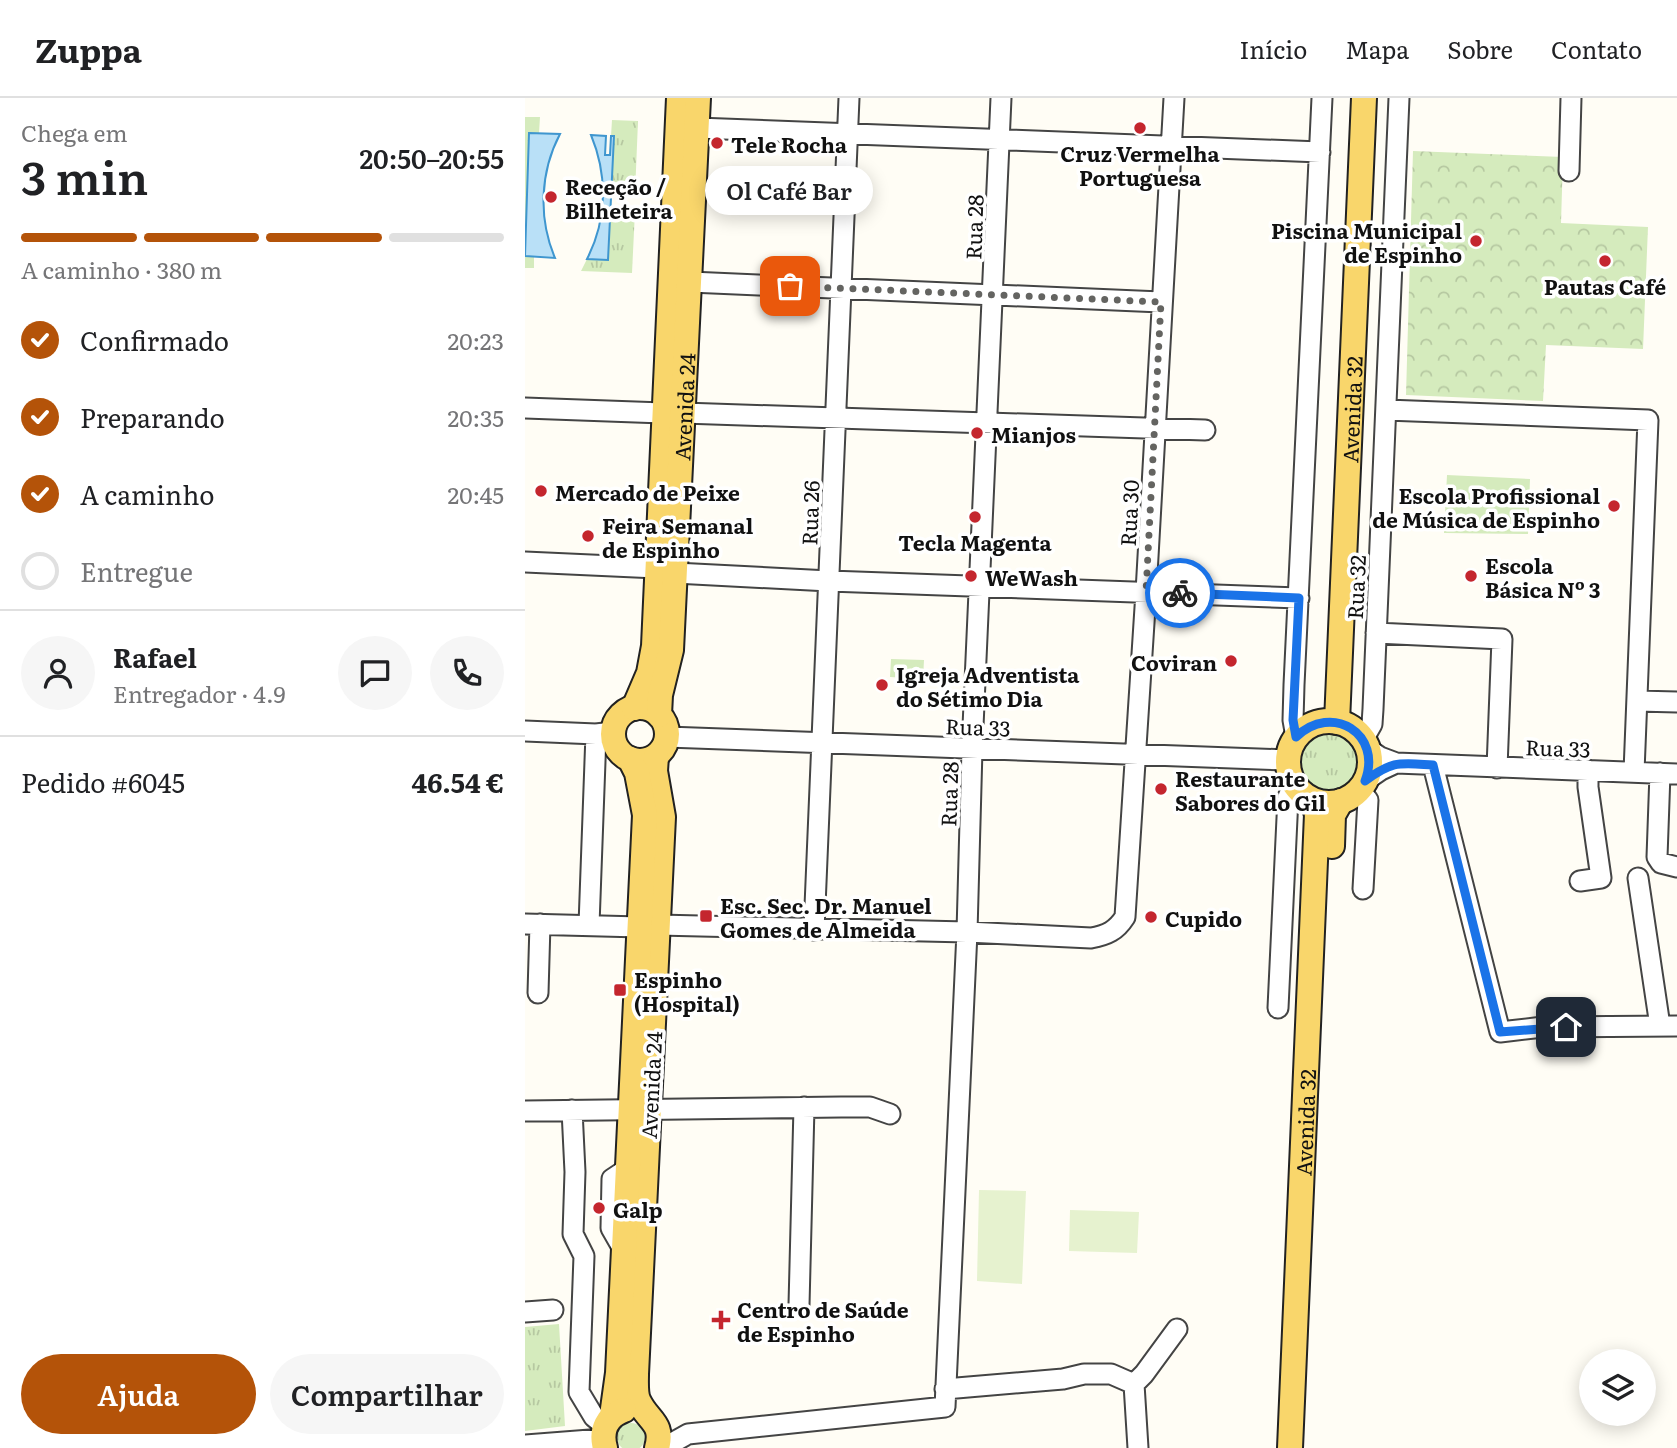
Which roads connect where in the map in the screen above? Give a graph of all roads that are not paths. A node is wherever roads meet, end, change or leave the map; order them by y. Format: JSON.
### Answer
{"nodes":[{"id":1,"x":679,"y":98,"type":"edge"},
{"id":2,"x":698,"y":98,"type":"edge"},
{"id":3,"x":849,"y":98,"type":"edge"},
{"id":4,"x":1001,"y":98,"type":"edge"},
{"id":5,"x":1174,"y":98,"type":"edge"},
{"id":6,"x":1322,"y":98,"type":"edge"},
{"id":7,"x":1350,"y":98,"type":"edge"},
{"id":8,"x":1364,"y":98,"type":"edge"},
{"id":9,"x":1399,"y":98,"type":"edge"},
{"id":10,"x":1571,"y":98,"type":"edge"},
{"id":11,"x":697,"y":128,"type":"junction"},
{"id":12,"x":848,"y":133,"type":"junction"},
{"id":13,"x":999,"y":139,"type":"junction"},
{"id":14,"x":1171,"y":145,"type":"junction"},
{"id":15,"x":1320,"y":152,"type":"junction"},
{"id":16,"x":1569,"y":171,"type":"dead end"},
{"id":17,"x":689,"y":282,"type":"junction"},
{"id":18,"x":841,"y":288,"type":"junction"},
{"id":19,"x":993,"y":294,"type":"junction"},
{"id":20,"x":1161,"y":302,"type":"junction"},
{"id":21,"x":525,"y":408,"type":"edge"},
{"id":22,"x":1386,"y":410,"type":"junction"},
{"id":23,"x":673,"y":413,"type":"junction"},
{"id":24,"x":836,"y":418,"type":"junction"},
{"id":25,"x":988,"y":421,"type":"junction"},
{"id":26,"x":1155,"y":427,"type":"junction"},
{"id":27,"x":1205,"y":430,"type":"dead end"},
{"id":28,"x":525,"y":562,"type":"edge"},
{"id":29,"x":666,"y":571,"type":"junction"},
{"id":30,"x":829,"y":581,"type":"junction"},
{"id":31,"x":979,"y":586,"type":"junction"},
{"id":32,"x":1146,"y":592,"type":"junction"},
{"id":33,"x":1299,"y":598,"type":"junction"},
{"id":34,"x":1376,"y":634,"type":"junction"},
{"id":35,"x":1637,"y":701,"type":"junction"},
{"id":36,"x":1677,"y":702,"type":"edge"},
{"id":37,"x":634,"y":708,"type":"junction"},
{"id":38,"x":1329,"y":722,"type":"junction"},
{"id":39,"x":525,"y":731,"type":"edge"},
{"id":40,"x":605,"y":733,"type":"junction"},
{"id":41,"x":661,"y":736,"type":"junction"},
{"id":42,"x":821,"y":742,"type":"junction"},
{"id":43,"x":1365,"y":744,"type":"junction"},
{"id":44,"x":972,"y":748,"type":"junction"},
{"id":45,"x":1292,"y":748,"type":"junction"},
{"id":46,"x":1136,"y":754,"type":"junction"},
{"id":47,"x":630,"y":759,"type":"junction"},
{"id":48,"x":1396,"y":763,"type":"junction"},
{"id":49,"x":1433,"y":765,"type":"junction"},
{"id":50,"x":1497,"y":768,"type":"junction"},
{"id":51,"x":1588,"y":771,"type":"junction"},
{"id":52,"x":1634,"y":772,"type":"junction"},
{"id":53,"x":1669,"y":774,"type":"edge"},
{"id":54,"x":1355,"y":790,"type":"junction"},
{"id":55,"x":1303,"y":792,"type":"junction"},
{"id":56,"x":1677,"y":867,"type":"edge"},
{"id":57,"x":1638,"y":878,"type":"dead end"},
{"id":58,"x":1580,"y":881,"type":"dead end"},
{"id":59,"x":1363,"y":889,"type":"dead end"},
{"id":60,"x":532,"y":924,"type":"edge"},
{"id":61,"x":589,"y":925,"type":"junction"},
{"id":62,"x":649,"y":926,"type":"junction"},
{"id":63,"x":814,"y":929,"type":"junction"},
{"id":64,"x":967,"y":932,"type":"junction"},
{"id":65,"x":538,"y":993,"type":"dead end"},
{"id":66,"x":1278,"y":1008,"type":"dead end"},
{"id":67,"x":1668,"y":1026,"type":"edge"},
{"id":68,"x":804,"y":1107,"type":"junction"},
{"id":69,"x":640,"y":1109,"type":"junction"},
{"id":70,"x":572,"y":1110,"type":"junction"},
{"id":71,"x":525,"y":1111,"type":"edge"},
{"id":72,"x":890,"y":1114,"type":"dead end"},
{"id":73,"x":799,"y":1304,"type":"dead end"},
{"id":74,"x":553,"y":1310,"type":"dead end"},
{"id":75,"x":525,"y":1312,"type":"edge"},
{"id":76,"x":1177,"y":1329,"type":"dead end"},
{"id":77,"x":1134,"y":1384,"type":"junction"},
{"id":78,"x":945,"y":1398,"type":"junction"},
{"id":79,"x":653,"y":1428,"type":"edge"},
{"id":80,"x":606,"y":1432,"type":"edge"},
{"id":81,"x":688,"y":1434,"type":"junction"},
{"id":82,"x":525,"y":1445,"type":"edge"},
{"id":83,"x":663,"y":1448,"type":"edge"},
{"id":84,"x":1138,"y":1448,"type":"edge"},
{"id":85,"x":1290,"y":1448,"type":"edge"},
{"id":86,"x":1306,"y":1448,"type":"edge"}],
"edges":[{"from":1,"to":23,"type":"main road","name":"Avenida 24"},
{"from":2,"to":11,"type":"main road","name":"Avenida 24"},
{"from":3,"to":12,"type":"street","name":"Rua 26"},
{"from":4,"to":13,"type":"street","name":"Rua 28"},
{"from":5,"to":14,"type":"street","name":"Rua 30"},
{"from":6,"to":15,"type":"street"},
{"from":7,"to":38,"type":"main road","name":"Avenida 32"},
{"from":8,"to":38,"type":"main road","name":"Avenida 32"},
{"from":9,"to":22,"type":"street","name":"Rua 32"},
{"from":10,"to":16,"type":"street"},
{"from":11,"to":12,"type":"street"},
{"from":11,"to":17,"type":"main road","name":"Avenida 24"},
{"from":12,"to":13,"type":"street"},
{"from":12,"to":18,"type":"street","name":"Rua 26"},
{"from":13,"to":14,"type":"street"},
{"from":13,"to":19,"type":"street","name":"Rua 28"},
{"from":14,"to":15,"type":"street"},
{"from":14,"to":20,"type":"street","name":"Rua 30"},
{"from":15,"to":33,"type":"street"},
{"from":17,"to":18,"type":"street"},
{"from":17,"to":23,"type":"main road","name":"Avenida 24"},
{"from":18,"to":19,"type":"street"},
{"from":18,"to":24,"type":"street","name":"Rua 26"},
{"from":19,"to":20,"type":"street"},
{"from":19,"to":25,"type":"street","name":"Rua 28"},
{"from":20,"to":26,"type":"street","name":"Rua 30"},
{"from":21,"to":23,"type":"street"},
{"from":22,"to":34,"type":"street","name":"Rua 32"},
{"from":22,"to":35,"type":"street"},
{"from":23,"to":24,"type":"street"},
{"from":23,"to":29,"type":"main road","name":"Avenida 24"},
{"from":24,"to":25,"type":"street"},
{"from":24,"to":30,"type":"street","name":"Rua 26"},
{"from":25,"to":26,"type":"street"},
{"from":25,"to":31,"type":"street","name":"Rua 28"},
{"from":26,"to":27,"type":"street"},
{"from":26,"to":32,"type":"street","name":"Rua 30"},
{"from":28,"to":29,"type":"street"},
{"from":29,"to":30,"type":"street"},
{"from":29,"to":37,"type":"main road","name":"Avenida 24"},
{"from":29,"to":41,"type":"main road","name":"Avenida 24"},
{"from":30,"to":31,"type":"street"},
{"from":30,"to":42,"type":"street","name":"Rua 26"},
{"from":31,"to":32,"type":"street"},
{"from":31,"to":44,"type":"street","name":"Rua 28"},
{"from":32,"to":33,"type":"street"},
{"from":32,"to":46,"type":"street","name":"Rua 30"},
{"from":33,"to":45,"type":"street"},
{"from":34,"to":43,"type":"street","name":"Rua 32"},
{"from":34,"to":50,"type":"street"},
{"from":35,"to":36,"type":"street"},
{"from":35,"to":52,"type":"street"},
{"from":37,"to":40,"type":"main road","name":"Avenida 24"},
{"from":37,"to":41,"type":"main road"},
{"from":38,"to":43,"type":"main road"},
{"from":38,"to":45,"type":"main road"},
{"from":39,"to":40,"type":"street"},
{"from":40,"to":47,"type":"main road","name":"Avenida 24"},
{"from":40,"to":61,"type":"street"},
{"from":41,"to":42,"type":"street","name":"Rua 33"},
{"from":41,"to":47,"type":"main road"},
{"from":41,"to":62,"type":"main road","name":"Avenida 24"},
{"from":42,"to":44,"type":"street","name":"Rua 33"},
{"from":42,"to":63,"type":"street","name":"Rua 26"},
{"from":43,"to":48,"type":"street","name":"Rua 33"},
{"from":43,"to":54,"type":"main road"},
{"from":44,"to":46,"type":"street","name":"Rua 33"},
{"from":44,"to":64,"type":"street","name":"Rua 28"},
{"from":45,"to":46,"type":"street","name":"Rua 33"},
{"from":45,"to":55,"type":"main road"},
{"from":46,"to":64,"type":"street","name":"Rua 30"},
{"from":47,"to":62,"type":"main road","name":"Avenida 24"},
{"from":48,"to":49,"type":"street","name":"Rua 33"},
{"from":48,"to":54,"type":"street"},
{"from":49,"to":50,"type":"street","name":"Rua 33"},
{"from":49,"to":67,"type":"street"},
{"from":50,"to":51,"type":"street","name":"Rua 33"},
{"from":51,"to":52,"type":"street","name":"Rua 33"},
{"from":51,"to":58,"type":"street"},
{"from":52,"to":53,"type":"street","name":"Rua 33"},
{"from":53,"to":56,"type":"street"},
{"from":54,"to":55,"type":"main road"},
{"from":54,"to":59,"type":"street"},
{"from":54,"to":86,"type":"main road","name":"Avenida 32"},
{"from":55,"to":66,"type":"street"},
{"from":55,"to":85,"type":"main road","name":"Avenida 32"},
{"from":57,"to":67,"type":"street"},
{"from":60,"to":61,"type":"street"},
{"from":60,"to":65,"type":"street"},
{"from":61,"to":62,"type":"street"},
{"from":62,"to":63,"type":"street"},
{"from":62,"to":69,"type":"main road","name":"Avenida 24"},
{"from":63,"to":64,"type":"street"},
{"from":64,"to":78,"type":"street","name":"Rua 28"},
{"from":68,"to":69,"type":"street"},
{"from":68,"to":72,"type":"street"},
{"from":68,"to":73,"type":"street"},
{"from":69,"to":70,"type":"street"},
{"from":69,"to":79,"type":"main road","name":"Avenida 24"},
{"from":69,"to":80,"type":"main road","name":"Avenida 24"},
{"from":70,"to":71,"type":"street"},
{"from":70,"to":80,"type":"street"},
{"from":74,"to":75,"type":"street"},
{"from":76,"to":77,"type":"street"},
{"from":77,"to":78,"type":"street"},
{"from":77,"to":84,"type":"street"},
{"from":78,"to":81,"type":"street"},
{"from":79,"to":80,"type":"main road"},
{"from":79,"to":81,"type":"street"},
{"from":80,"to":82,"type":"street"},
{"from":81,"to":83,"type":"street"}]}
